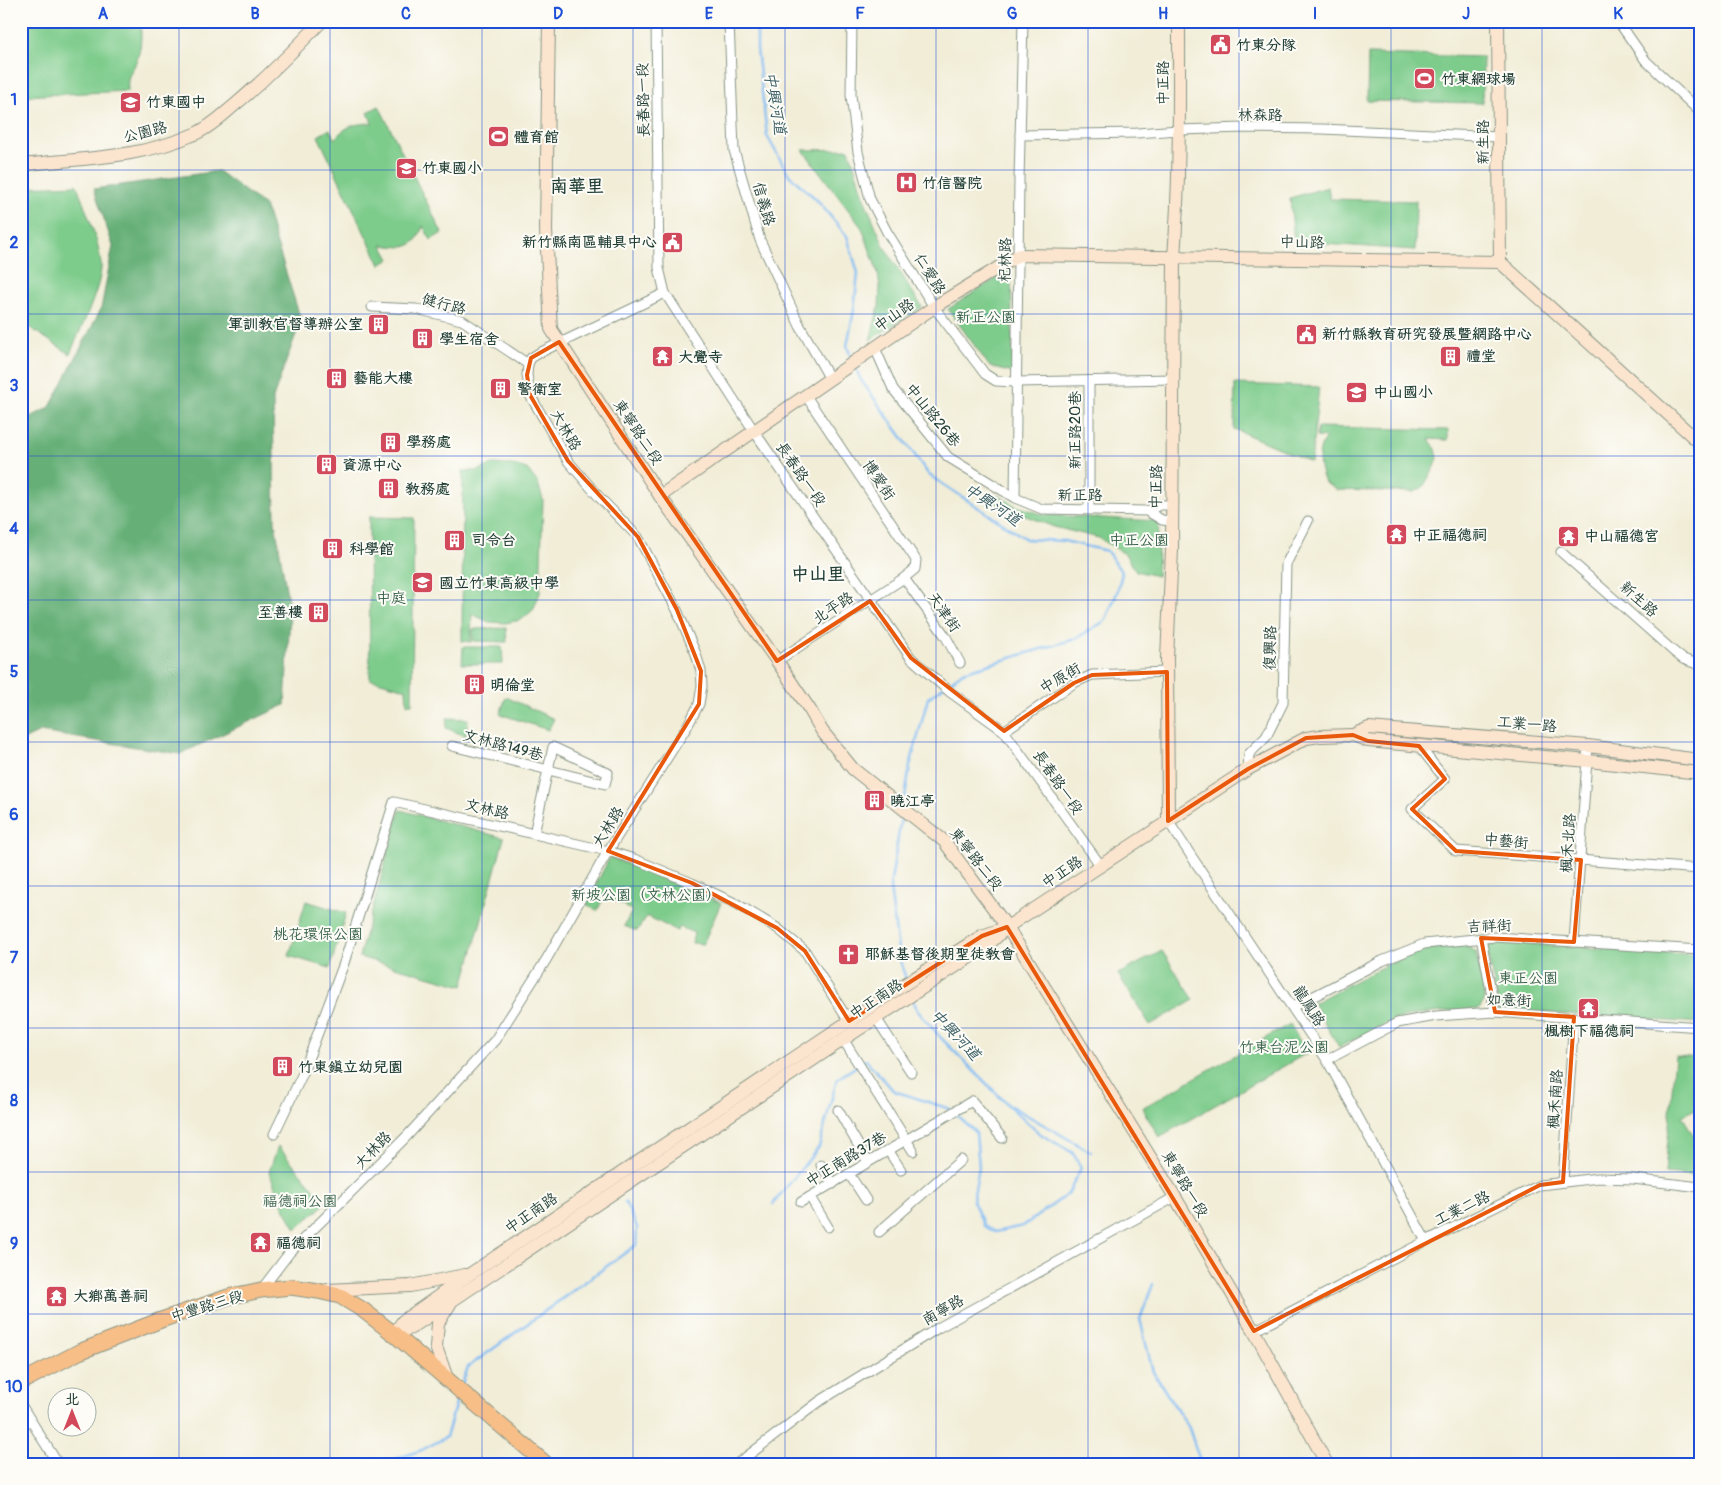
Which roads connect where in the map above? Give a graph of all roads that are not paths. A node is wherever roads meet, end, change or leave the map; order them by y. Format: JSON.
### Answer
{"nodes":[{"id":1,"x":322,"y":21,"type":"edge"},
{"id":2,"x":549,"y":21,"type":"edge"},
{"id":3,"x":656,"y":21,"type":"edge"},
{"id":4,"x":730,"y":21,"type":"edge"},
{"id":5,"x":852,"y":21,"type":"edge"},
{"id":6,"x":1023,"y":21,"type":"edge"},
{"id":7,"x":1179,"y":21,"type":"edge"},
{"id":8,"x":1498,"y":21,"type":"edge"},
{"id":9,"x":1618,"y":21,"type":"edge"},
{"id":10,"x":1700,"y":112,"type":"edge"},
{"id":11,"x":1179,"y":130,"type":"junction"},
{"id":12,"x":1020,"y":135,"type":"junction"},
{"id":13,"x":1499,"y":137,"type":"junction"},
{"id":14,"x":21,"y":165,"type":"edge"},
{"id":15,"x":1019,"y":255,"type":"junction"},
{"id":16,"x":1174,"y":257,"type":"junction"},
{"id":17,"x":1500,"y":262,"type":"junction"},
{"id":18,"x":665,"y":293,"type":"junction"},
{"id":19,"x":372,"y":307,"type":"dead end"},
{"id":20,"x":934,"y":308,"type":"junction"},
{"id":21,"x":559,"y":342,"type":"junction"},
{"id":22,"x":875,"y":348,"type":"junction"},
{"id":23,"x":528,"y":364,"type":"junction"},
{"id":24,"x":830,"y":379,"type":"junction"},
{"id":25,"x":1174,"y":379,"type":"junction"},
{"id":26,"x":1089,"y":381,"type":"junction"},
{"id":27,"x":1016,"y":382,"type":"junction"},
{"id":28,"x":806,"y":396,"type":"junction"},
{"id":29,"x":754,"y":431,"type":"junction"},
{"id":30,"x":1700,"y":442,"type":"edge"},
{"id":31,"x":660,"y":496,"type":"junction"},
{"id":32,"x":1015,"y":498,"type":"junction"},
{"id":33,"x":1172,"y":505,"type":"junction"},
{"id":34,"x":1089,"y":509,"type":"junction"},
{"id":35,"x":1147,"y":511,"type":"junction"},
{"id":36,"x":1172,"y":521,"type":"junction"},
{"id":37,"x":1308,"y":521,"type":"dead end"},
{"id":38,"x":1561,"y":552,"type":"dead end"},
{"id":39,"x":904,"y":578,"type":"junction"},
{"id":40,"x":870,"y":601,"type":"junction"},
{"id":41,"x":777,"y":661,"type":"junction"},
{"id":42,"x":960,"y":663,"type":"dead end"},
{"id":43,"x":1700,"y":665,"type":"edge"},
{"id":44,"x":1167,"y":672,"type":"junction"},
{"id":45,"x":1004,"y":731,"type":"junction"},
{"id":46,"x":1352,"y":735,"type":"junction"},
{"id":47,"x":452,"y":746,"type":"dead end"},
{"id":48,"x":1419,"y":746,"type":"junction"},
{"id":49,"x":1588,"y":746,"type":"junction"},
{"id":50,"x":1588,"y":760,"type":"junction"},
{"id":51,"x":1700,"y":760,"type":"edge"},
{"id":52,"x":1248,"y":769,"type":"junction"},
{"id":53,"x":548,"y":770,"type":"junction"},
{"id":54,"x":1700,"y":773,"type":"edge"},
{"id":55,"x":1168,"y":821,"type":"junction"},
{"id":56,"x":534,"y":834,"type":"junction"},
{"id":57,"x":608,"y":851,"type":"junction"},
{"id":58,"x":1581,"y":860,"type":"junction"},
{"id":59,"x":1101,"y":866,"type":"junction"},
{"id":60,"x":1700,"y":869,"type":"edge"},
{"id":61,"x":1007,"y":927,"type":"junction"},
{"id":62,"x":1481,"y":938,"type":"junction"},
{"id":63,"x":1574,"y":942,"type":"junction"},
{"id":64,"x":1700,"y":950,"type":"edge"},
{"id":65,"x":1292,"y":1007,"type":"junction"},
{"id":66,"x":1494,"y":1012,"type":"junction"},
{"id":67,"x":876,"y":1018,"type":"junction"},
{"id":68,"x":1574,"y":1018,"type":"junction"},
{"id":69,"x":852,"y":1026,"type":"junction"},
{"id":70,"x":1700,"y":1026,"type":"edge"},
{"id":71,"x":843,"y":1039,"type":"junction"},
{"id":72,"x":1327,"y":1060,"type":"junction"},
{"id":73,"x":911,"y":1072,"type":"dead end"},
{"id":74,"x":838,"y":1110,"type":"dead end"},
{"id":75,"x":274,"y":1134,"type":"dead end"},
{"id":76,"x":1002,"y":1138,"type":"dead end"},
{"id":77,"x":905,"y":1140,"type":"junction"},
{"id":78,"x":888,"y":1150,"type":"junction"},
{"id":79,"x":912,"y":1152,"type":"dead end"},
{"id":80,"x":961,"y":1160,"type":"dead end"},
{"id":81,"x":868,"y":1162,"type":"junction"},
{"id":82,"x":821,"y":1165,"type":"dead end"},
{"id":83,"x":901,"y":1170,"type":"dead end"},
{"id":84,"x":849,"y":1174,"type":"junction"},
{"id":85,"x":1563,"y":1182,"type":"junction"},
{"id":86,"x":833,"y":1184,"type":"junction"},
{"id":87,"x":1700,"y":1187,"type":"edge"},
{"id":88,"x":810,"y":1197,"type":"junction"},
{"id":89,"x":1175,"y":1197,"type":"junction"},
{"id":90,"x":866,"y":1200,"type":"dead end"},
{"id":91,"x":800,"y":1202,"type":"dead end"},
{"id":92,"x":828,"y":1227,"type":"dead end"},
{"id":93,"x":879,"y":1232,"type":"dead end"},
{"id":94,"x":1426,"y":1241,"type":"junction"},
{"id":95,"x":470,"y":1274,"type":"junction"},
{"id":96,"x":261,"y":1290,"type":"junction"},
{"id":97,"x":318,"y":1291,"type":"junction"},
{"id":98,"x":453,"y":1298,"type":"junction"},
{"id":99,"x":1254,"y":1331,"type":"junction"},
{"id":100,"x":394,"y":1334,"type":"junction"},
{"id":101,"x":448,"y":1381,"type":"junction"},
{"id":102,"x":21,"y":1382,"type":"edge"},
{"id":103,"x":21,"y":1405,"type":"edge"},
{"id":104,"x":740,"y":1463,"type":"edge"},
{"id":105,"x":58,"y":1464,"type":"edge"},
{"id":106,"x":546,"y":1464,"type":"edge"},
{"id":107,"x":1326,"y":1464,"type":"edge"}],
"edges":[{"from":1,"to":14,"type":"street","name":"公園路"},
{"from":2,"to":21,"type":"street","name":"東寧路二段"},
{"from":3,"to":18,"type":"street","name":"長春路一段"},
{"from":4,"to":24,"type":"street","name":"信義路"},
{"from":5,"to":20,"type":"street","name":"仁愛路"},
{"from":6,"to":12,"type":"street","name":"杞林路"},
{"from":7,"to":11,"type":"street","name":"中正路"},
{"from":8,"to":13,"type":"street","name":"新生路"},
{"from":9,"to":10,"type":"street"},
{"from":11,"to":12,"type":"street","name":"林森路"},
{"from":11,"to":13,"type":"street","name":"林森路"},
{"from":11,"to":16,"type":"street","name":"中正路"},
{"from":12,"to":15,"type":"street","name":"杞林路"},
{"from":13,"to":17,"type":"street","name":"新生路"},
{"from":15,"to":16,"type":"street","name":"中山路"},
{"from":15,"to":20,"type":"street","name":"中山路"},
{"from":15,"to":27,"type":"street","name":"杞林路"},
{"from":16,"to":17,"type":"street","name":"中山路"},
{"from":16,"to":25,"type":"street","name":"中正路"},
{"from":17,"to":30,"type":"street"},
{"from":18,"to":21,"type":"street"},
{"from":18,"to":29,"type":"street","name":"長春路一段"},
{"from":19,"to":23,"type":"street","name":"健行路"},
{"from":20,"to":22,"type":"street","name":"中山路"},
{"from":20,"to":27,"type":"street","name":"仁愛路"},
{"from":21,"to":23,"type":"street"},
{"from":21,"to":31,"type":"street","name":"東寧路二段"},
{"from":22,"to":24,"type":"street","name":"中山路"},
{"from":22,"to":32,"type":"street","name":"中山路26巷"},
{"from":23,"to":57,"type":"street","name":"大林路"},
{"from":24,"to":28,"type":"street"},
{"from":25,"to":26,"type":"street","name":"仁愛路"},
{"from":25,"to":33,"type":"street","name":"中正路"},
{"from":26,"to":27,"type":"street","name":"仁愛路"},
{"from":26,"to":34,"type":"street","name":"新正路20巷"},
{"from":27,"to":32,"type":"street","name":"杞林路"},
{"from":28,"to":29,"type":"street"},
{"from":28,"to":39,"type":"street","name":"博愛街"},
{"from":29,"to":31,"type":"street"},
{"from":29,"to":40,"type":"street","name":"長春路一段"},
{"from":31,"to":41,"type":"street","name":"東寧路二段"},
{"from":32,"to":34,"type":"street","name":"新正路"},
{"from":33,"to":35,"type":"street","name":"新正路"},
{"from":33,"to":36,"type":"street","name":"中正路"},
{"from":34,"to":35,"type":"street","name":"新正路"},
{"from":35,"to":36,"type":"street","name":"新正路"},
{"from":36,"to":44,"type":"street","name":"中正路"},
{"from":37,"to":52,"type":"street","name":"復興路"},
{"from":38,"to":43,"type":"street","name":"新生路"},
{"from":39,"to":40,"type":"street","name":"北平路"},
{"from":39,"to":42,"type":"street","name":"天津街"},
{"from":40,"to":41,"type":"street","name":"北平路"},
{"from":40,"to":45,"type":"street","name":"長春路一段"},
{"from":41,"to":61,"type":"street","name":"東寧路二段"},
{"from":44,"to":45,"type":"street","name":"中原街"},
{"from":44,"to":55,"type":"street","name":"中正路"},
{"from":45,"to":59,"type":"street","name":"長春路一段"},
{"from":46,"to":48,"type":"street","name":"工業一路"},
{"from":46,"to":49,"type":"street","name":"工業一路"},
{"from":46,"to":52,"type":"street","name":"工業一路"},
{"from":47,"to":53,"type":"street","name":"文林路149巷"},
{"from":48,"to":50,"type":"street","name":"工業一路"},
{"from":48,"to":58,"type":"street","name":"中藝街"},
{"from":49,"to":50,"type":"street","name":"楓禾北路"},
{"from":49,"to":51,"type":"street","name":"工業一路"},
{"from":50,"to":54,"type":"street","name":"工業一路"},
{"from":50,"to":58,"type":"street","name":"楓禾北路"},
{"from":52,"to":55,"type":"street","name":"工業一路"},
{"from":53,"to":53,"type":"street","name":"文林路149巷"},
{"from":53,"to":56,"type":"street","name":"文林路149巷"},
{"from":55,"to":59,"type":"street","name":"中正路"},
{"from":55,"to":65,"type":"street","name":"龍鳳路"},
{"from":56,"to":57,"type":"street","name":"文林路"},
{"from":56,"to":75,"type":"street","name":"文林路"},
{"from":57,"to":69,"type":"street","name":"文林路"},
{"from":57,"to":96,"type":"street","name":"大林路"},
{"from":58,"to":60,"type":"street","name":"中藝街"},
{"from":58,"to":63,"type":"street","name":"楓禾北路"},
{"from":59,"to":61,"type":"street","name":"中正路"},
{"from":61,"to":67,"type":"street","name":"中正南路"},
{"from":61,"to":69,"type":"street","name":"中正南路"},
{"from":61,"to":89,"type":"street","name":"東寧路一段"},
{"from":62,"to":63,"type":"street","name":"吉祥街"},
{"from":62,"to":65,"type":"street","name":"吉祥街"},
{"from":62,"to":66,"type":"street"},
{"from":63,"to":64,"type":"street","name":"吉祥街"},
{"from":65,"to":72,"type":"street","name":"龍鳳路"},
{"from":66,"to":68,"type":"street","name":"如意街"},
{"from":66,"to":72,"type":"street","name":"如意街"},
{"from":67,"to":69,"type":"street","name":"中正南路"},
{"from":67,"to":73,"type":"street"},
{"from":68,"to":70,"type":"street","name":"如意街"},
{"from":68,"to":85,"type":"street","name":"楓禾南路"},
{"from":69,"to":71,"type":"street","name":"中正南路"},
{"from":69,"to":95,"type":"street","name":"中正南路"},
{"from":71,"to":77,"type":"street","name":"中正南路37巷"},
{"from":71,"to":98,"type":"street","name":"中正南路"},
{"from":72,"to":94,"type":"street","name":"龍鳳路"},
{"from":74,"to":81,"type":"street"},
{"from":76,"to":77,"type":"street","name":"中正南路37巷"},
{"from":77,"to":78,"type":"street","name":"中正南路37巷"},
{"from":77,"to":79,"type":"street"},
{"from":78,"to":81,"type":"street","name":"中正南路37巷"},
{"from":78,"to":83,"type":"street"},
{"from":80,"to":93,"type":"street"},
{"from":81,"to":84,"type":"street","name":"中正南路37巷"},
{"from":82,"to":86,"type":"street"},
{"from":84,"to":86,"type":"street","name":"中正南路37巷"},
{"from":84,"to":90,"type":"street"},
{"from":85,"to":87,"type":"street","name":"工業二路"},
{"from":85,"to":94,"type":"street","name":"工業二路"},
{"from":86,"to":88,"type":"street","name":"中正南路37巷"},
{"from":88,"to":91,"type":"street","name":"中正南路37巷"},
{"from":88,"to":92,"type":"street"},
{"from":89,"to":99,"type":"street","name":"東寧路一段"},
{"from":89,"to":104,"type":"street","name":"南寧路"},
{"from":94,"to":99,"type":"street","name":"工業二路"},
{"from":95,"to":97,"type":"street"},
{"from":95,"to":100,"type":"street","name":"中正南路"},
{"from":96,"to":97,"type":"main road","name":"中豐路三段"},
{"from":96,"to":102,"type":"main road","name":"中豐路三段"},
{"from":97,"to":100,"type":"main road","name":"中豐路三段"},
{"from":98,"to":100,"type":"street","name":"中正南路"},
{"from":98,"to":101,"type":"street"},
{"from":99,"to":107,"type":"street","name":"東寧路一段"},
{"from":100,"to":101,"type":"main road","name":"中豐路三段"},
{"from":101,"to":106,"type":"main road","name":"中豐路三段"},
{"from":103,"to":105,"type":"street"}]}
